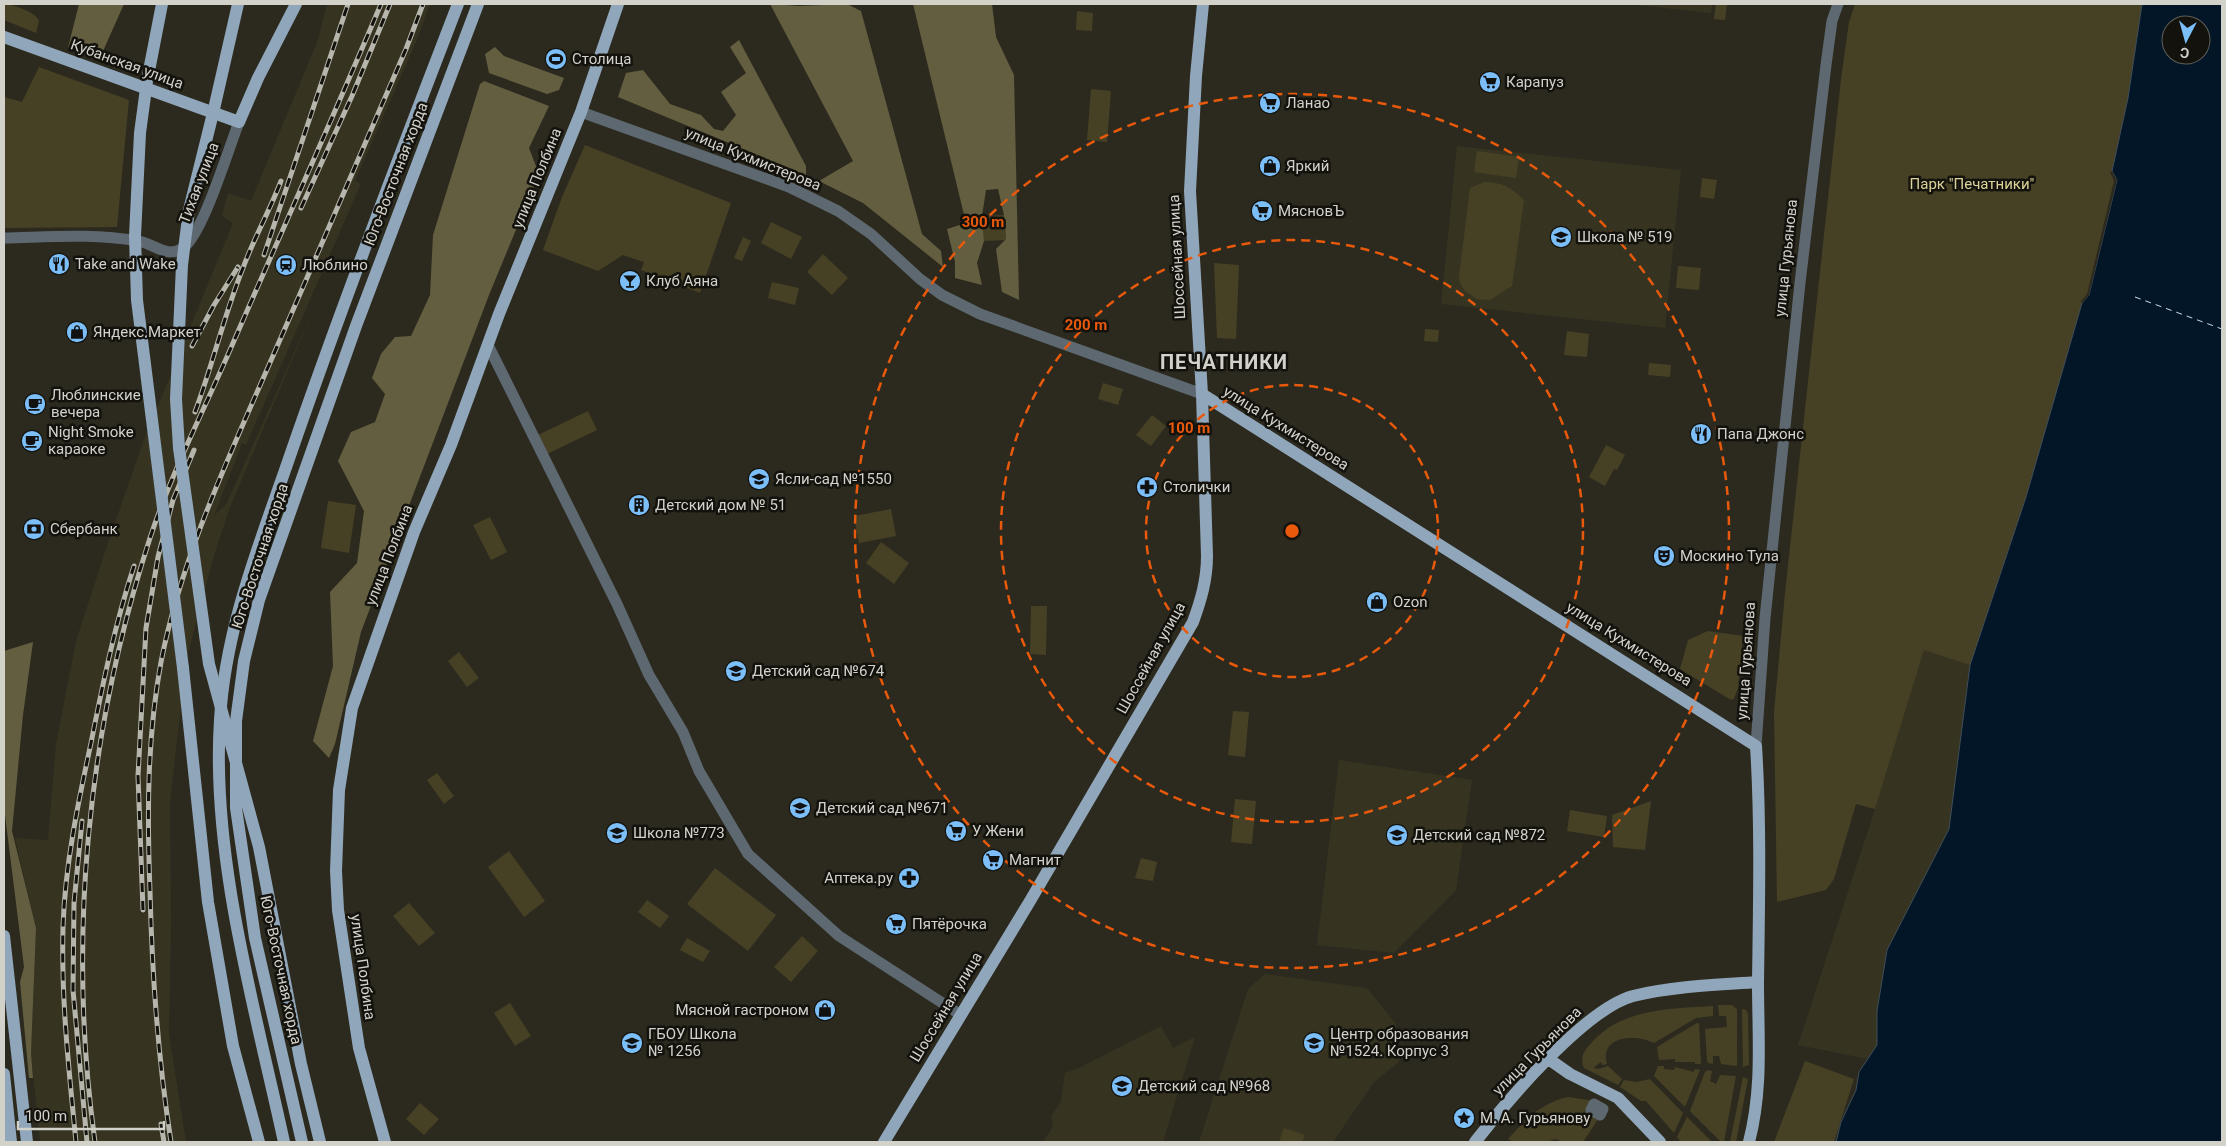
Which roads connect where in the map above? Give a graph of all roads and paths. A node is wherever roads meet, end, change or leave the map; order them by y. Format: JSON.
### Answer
{"nodes":[{"id":1,"x":162,"y":4,"type":"edge"},
{"id":2,"x":296,"y":4,"type":"edge"},
{"id":3,"x":458,"y":4,"type":"edge"},
{"id":4,"x":478,"y":4,"type":"edge"},
{"id":5,"x":618,"y":4,"type":"edge"},
{"id":6,"x":1203,"y":4,"type":"edge"},
{"id":7,"x":1838,"y":4,"type":"edge"},
{"id":8,"x":238,"y":6,"type":"edge"},
{"id":9,"x":4,"y":37,"type":"edge"},
{"id":10,"x":258,"y":78,"type":"junction"},
{"id":11,"x":212,"y":111,"type":"junction"},
{"id":12,"x":581,"y":112,"type":"junction"},
{"id":13,"x":240,"y":122,"type":"junction"},
{"id":14,"x":4,"y":238,"type":"edge"},
{"id":15,"x":488,"y":345,"type":"junction"},
{"id":16,"x":1202,"y":394,"type":"junction"},
{"id":17,"x":1756,"y":746,"type":"junction"},
{"id":18,"x":4,"y":936,"type":"edge"},
{"id":19,"x":1758,"y":982,"type":"junction"},
{"id":20,"x":961,"y":1015,"type":"junction"},
{"id":21,"x":1550,"y":1060,"type":"junction"},
{"id":22,"x":4,"y":1074,"type":"edge"},
{"id":23,"x":11,"y":1142,"type":"edge"},
{"id":24,"x":26,"y":1142,"type":"edge"},
{"id":25,"x":259,"y":1142,"type":"edge"},
{"id":26,"x":284,"y":1142,"type":"edge"},
{"id":27,"x":302,"y":1142,"type":"edge"},
{"id":28,"x":320,"y":1142,"type":"edge"},
{"id":29,"x":385,"y":1142,"type":"edge"},
{"id":30,"x":884,"y":1142,"type":"edge"},
{"id":31,"x":1475,"y":1142,"type":"edge"},
{"id":32,"x":1660,"y":1142,"type":"edge"},
{"id":33,"x":1749,"y":1142,"type":"edge"}],
"edges":[{"from":1,"to":25,"type":"main road","bridge":true},
{"from":2,"to":10,"type":"main road"},
{"from":3,"to":26,"type":"main road","name":"Юго-Восточная хорда"},
{"from":4,"to":27,"type":"main road","name":"Юго-Восточная хорда"},
{"from":5,"to":12,"type":"main road","name":"улица Полбина"},
{"from":6,"to":16,"type":"main road","name":"Шоссейная улица"},
{"from":7,"to":17,"type":"street","name":"улица Гурьянова"},
{"from":8,"to":28,"type":"main road","bridge":true},
{"from":9,"to":11,"type":"main road","name":"Кубанская улица"},
{"from":10,"to":11,"type":"main road"},
{"from":10,"to":13,"type":"main road"},
{"from":11,"to":13,"type":"main road","name":"Кубанская улица"},
{"from":12,"to":15,"type":"main road","name":"улица Полбина"},
{"from":12,"to":16,"type":"street","name":"улица Кухмистерова"},
{"from":13,"to":14,"type":"street","name":"Тихая улица"},
{"from":15,"to":20,"type":"street"},
{"from":15,"to":29,"type":"main road","name":"улица Полбина"},
{"from":16,"to":17,"type":"main road","name":"улица Кухмистерова"},
{"from":16,"to":20,"type":"main road","name":"Шоссейная улица"},
{"from":17,"to":19,"type":"main road","name":"улица Гурьянова"},
{"from":18,"to":24,"type":"main road"},
{"from":19,"to":21,"type":"main road","name":"улица Гурьянова"},
{"from":19,"to":33,"type":"main road"},
{"from":20,"to":30,"type":"main road","name":"Шоссейная улица"},
{"from":21,"to":31,"type":"main road","name":"улица Гурьянова"},
{"from":21,"to":32,"type":"main road"},
{"from":22,"to":23,"type":"main road"}]}
